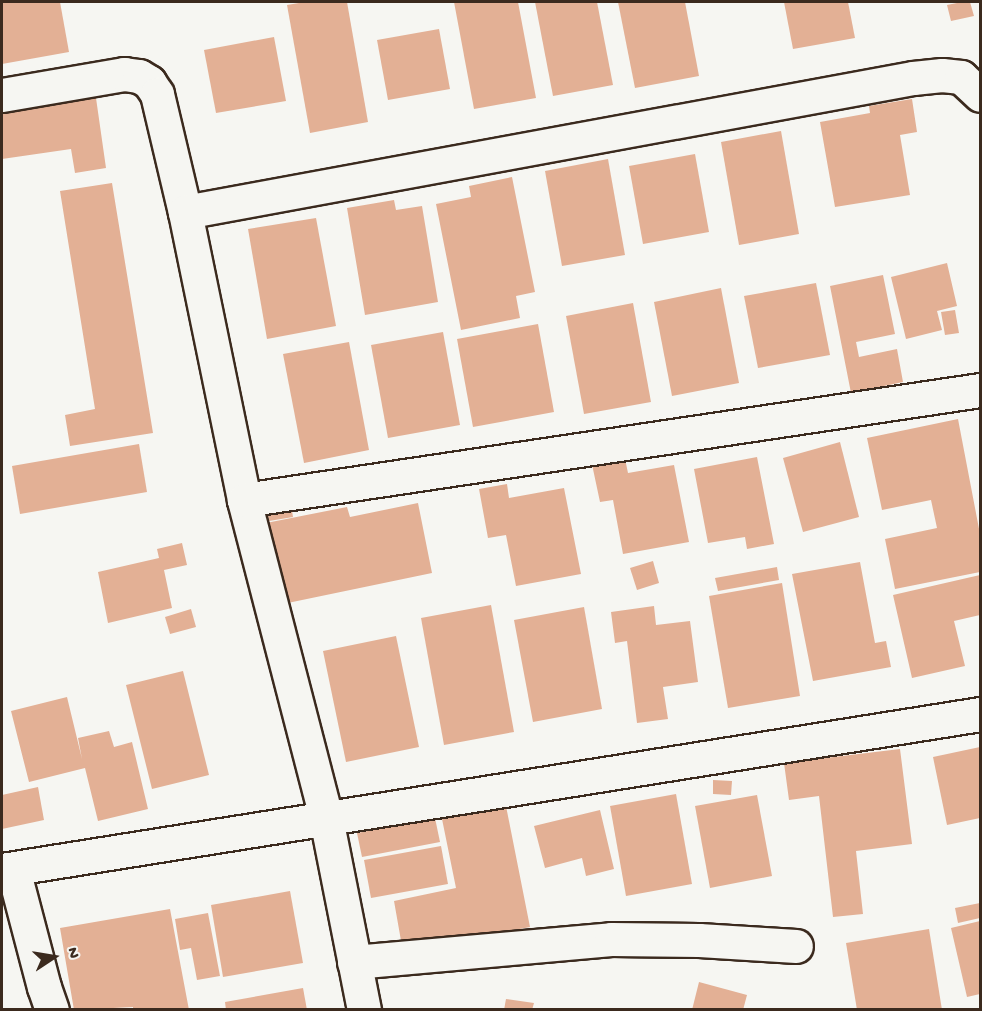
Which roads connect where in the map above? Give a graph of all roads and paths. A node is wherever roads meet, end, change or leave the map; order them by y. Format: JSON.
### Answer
{"nodes":[{"id":1,"x":2,"y":95,"type":"edge"},
{"id":2,"x":981,"y":95,"type":"edge"},
{"id":3,"x":185,"y":212,"type":"junction"},
{"id":4,"x":981,"y":390,"type":"edge"},
{"id":5,"x":244,"y":500,"type":"junction"},
{"id":6,"x":981,"y":714,"type":"edge"},
{"id":7,"x":326,"y":818,"type":"junction"},
{"id":8,"x":7,"y":869,"type":"edge"},
{"id":9,"x":796,"y":946,"type":"dead end"},
{"id":10,"x":354,"y":962,"type":"junction"},
{"id":11,"x":52,"y":1010,"type":"edge"},
{"id":12,"x":364,"y":1010,"type":"edge"}],
"edges":[{"from":1,"to":3,"type":"street"},
{"from":2,"to":3,"type":"street"},
{"from":3,"to":5,"type":"street"},
{"from":4,"to":5,"type":"street"},
{"from":5,"to":7,"type":"street"},
{"from":6,"to":7,"type":"street"},
{"from":7,"to":8,"type":"street"},
{"from":7,"to":10,"type":"street"},
{"from":8,"to":11,"type":"street"},
{"from":9,"to":10,"type":"street"},
{"from":10,"to":12,"type":"street"}]}
